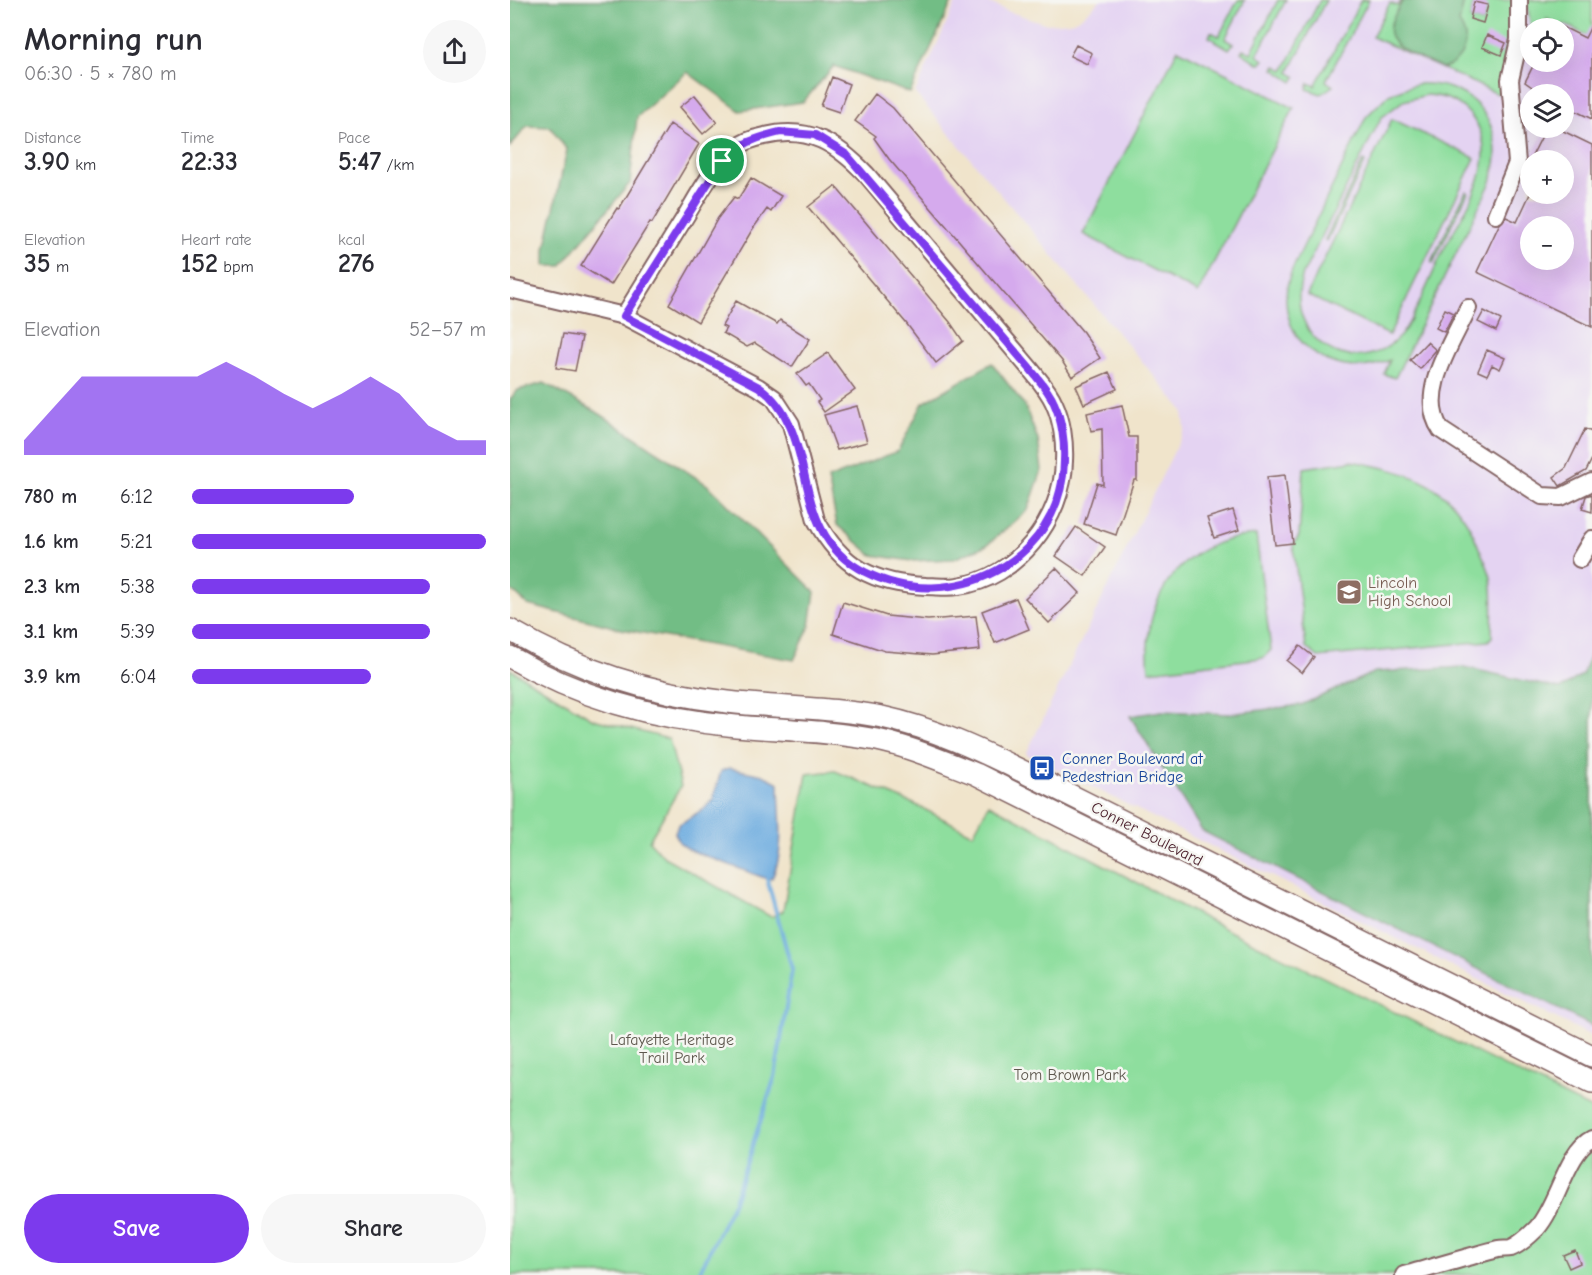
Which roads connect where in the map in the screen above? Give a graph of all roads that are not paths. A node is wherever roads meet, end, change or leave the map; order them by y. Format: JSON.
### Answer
{"nodes":[{"id":1,"x":1519,"y":0,"type":"edge"},
{"id":2,"x":1496,"y":215,"type":"dead end"},
{"id":3,"x":510,"y":289,"type":"edge"},
{"id":4,"x":1468,"y":308,"type":"dead end"},
{"id":5,"x":624,"y":316,"type":"junction"},
{"id":6,"x":1592,"y":482,"type":"edge"},
{"id":7,"x":1592,"y":539,"type":"edge"},
{"id":8,"x":1580,"y":559,"type":"dead end"},
{"id":9,"x":510,"y":630,"type":"edge"},
{"id":10,"x":510,"y":657,"type":"edge"},
{"id":11,"x":1026,"y":773,"type":"junction"},
{"id":12,"x":1016,"y":794,"type":"junction"},
{"id":13,"x":1592,"y":1056,"type":"edge"},
{"id":14,"x":1592,"y":1082,"type":"edge"},
{"id":15,"x":1592,"y":1138,"type":"edge"},
{"id":16,"x":1404,"y":1275,"type":"edge"}],
"edges":[{"from":1,"to":2,"type":"street"},
{"from":3,"to":5,"type":"street"},
{"from":4,"to":6,"type":"street"},
{"from":5,"to":5,"type":"street"},
{"from":7,"to":8,"type":"street"},
{"from":9,"to":11,"type":"main road","name":"Conner Boulevard"},
{"from":10,"to":12,"type":"main road","name":"Conner Boulevard"},
{"from":11,"to":12,"type":"main road"},
{"from":11,"to":13,"type":"main road","name":"Conner Boulevard"},
{"from":12,"to":14,"type":"main road","name":"Conner Boulevard"},
{"from":15,"to":16,"type":"street"}]}
